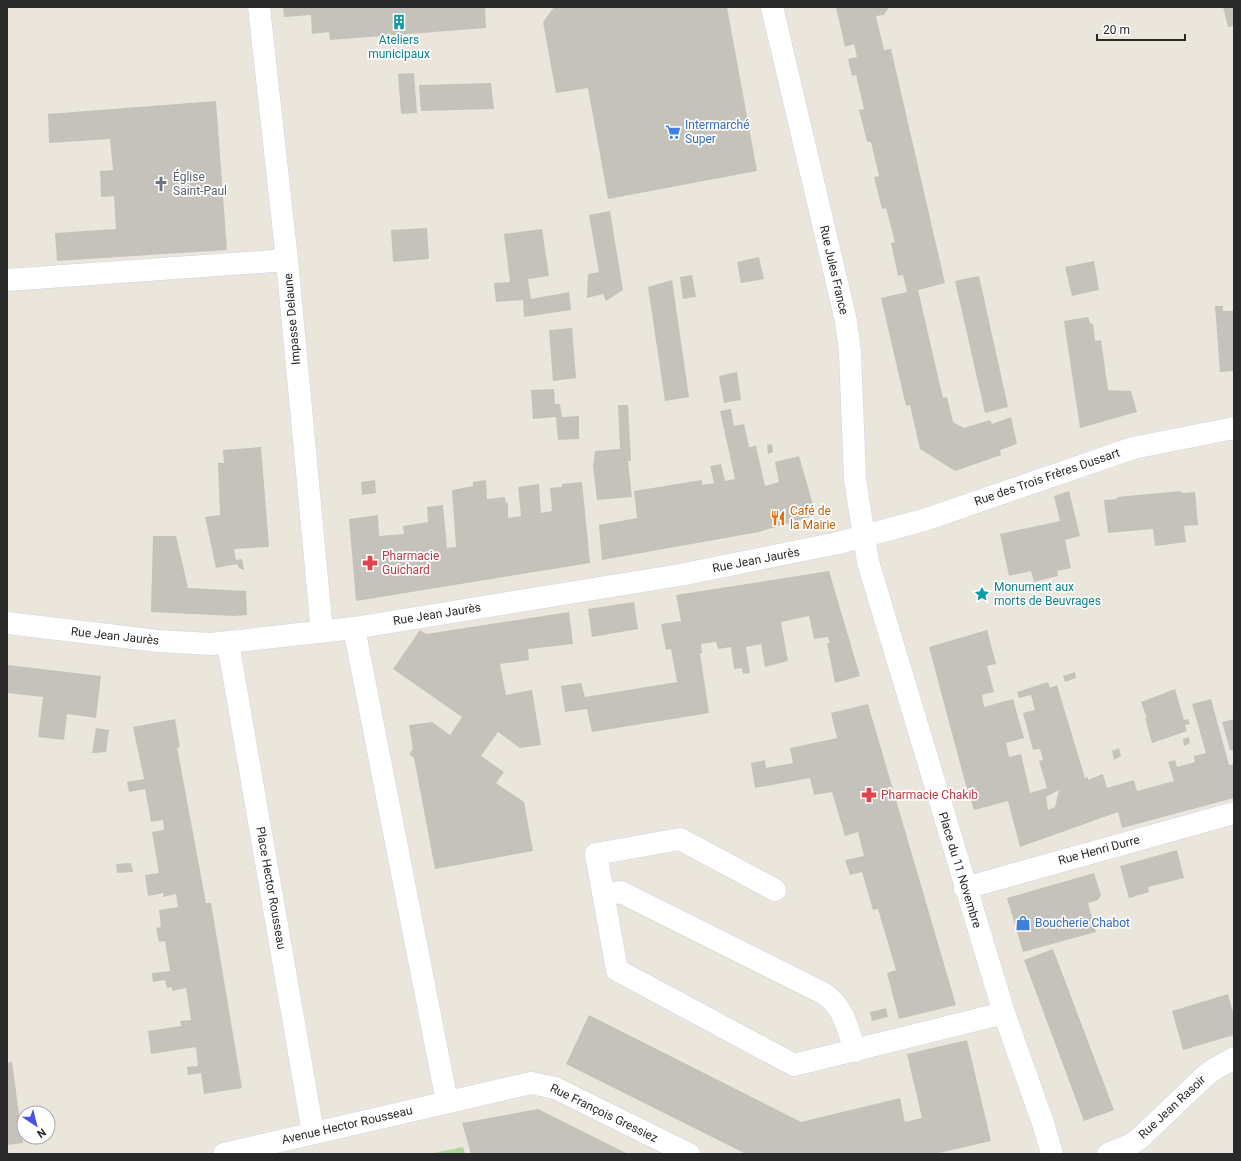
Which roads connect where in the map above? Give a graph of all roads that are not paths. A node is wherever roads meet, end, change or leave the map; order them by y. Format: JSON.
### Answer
{"nodes":[{"id":1,"x":259,"y":7,"type":"edge"},
{"id":2,"x":772,"y":7,"type":"edge"},
{"id":3,"x":287,"y":260,"type":"junction"},
{"id":4,"x":7,"y":280,"type":"edge"},
{"id":5,"x":1234,"y":428,"type":"edge"},
{"id":6,"x":863,"y":537,"type":"junction"},
{"id":7,"x":7,"y":623,"type":"edge"},
{"id":8,"x":354,"y":628,"type":"junction"},
{"id":9,"x":322,"y":632,"type":"junction"},
{"id":10,"x":228,"y":643,"type":"junction"},
{"id":11,"x":1234,"y":813,"type":"edge"},
{"id":12,"x":965,"y":888,"type":"junction"},
{"id":13,"x":775,"y":890,"type":"dead end"},
{"id":14,"x":604,"y":895,"type":"junction"},
{"id":15,"x":1004,"y":1013,"type":"junction"},
{"id":16,"x":855,"y":1051,"type":"junction"},
{"id":17,"x":1234,"y":1058,"type":"edge"},
{"id":18,"x":447,"y":1102,"type":"junction"},
{"id":19,"x":313,"y":1133,"type":"junction"},
{"id":20,"x":224,"y":1154,"type":"edge"},
{"id":21,"x":689,"y":1154,"type":"edge"},
{"id":22,"x":1052,"y":1154,"type":"edge"},
{"id":23,"x":1108,"y":1154,"type":"edge"}],
"edges":[{"from":1,"to":3,"type":"street","name":"Impasse Delaune"},
{"from":2,"to":6,"type":"street","name":"Rue Jules France"},
{"from":3,"to":4,"type":"street"},
{"from":3,"to":9,"type":"street","name":"Impasse Delaune"},
{"from":5,"to":6,"type":"street","name":"Rue des Trois Frères Dussart"},
{"from":6,"to":8,"type":"street","name":"Rue Jean Jaurès"},
{"from":6,"to":12,"type":"street","name":"Place du 11 Novembre"},
{"from":7,"to":10,"type":"street","name":"Rue Jean Jaurès"},
{"from":8,"to":9,"type":"street","name":"Rue Jean Jaurès"},
{"from":8,"to":18,"type":"street"},
{"from":9,"to":10,"type":"street","name":"Rue Jean Jaurès"},
{"from":10,"to":19,"type":"street","name":"Place Hector Rousseau"},
{"from":11,"to":12,"type":"street","name":"Rue Henri Durre"},
{"from":12,"to":15,"type":"street","name":"Place du 11 Novembre"},
{"from":13,"to":14,"type":"street"},
{"from":14,"to":16,"type":"street"},
{"from":14,"to":16,"type":"street"},
{"from":15,"to":16,"type":"street"},
{"from":15,"to":22,"type":"street","name":"Place du 11 Novembre"},
{"from":17,"to":23,"type":"street","name":"Rue Jean Rasoir"},
{"from":18,"to":19,"type":"street","name":"Avenue Hector Rousseau"},
{"from":18,"to":21,"type":"street","name":"Rue François Gressiez"},
{"from":19,"to":20,"type":"street","name":"Avenue Hector Rousseau"}]}
